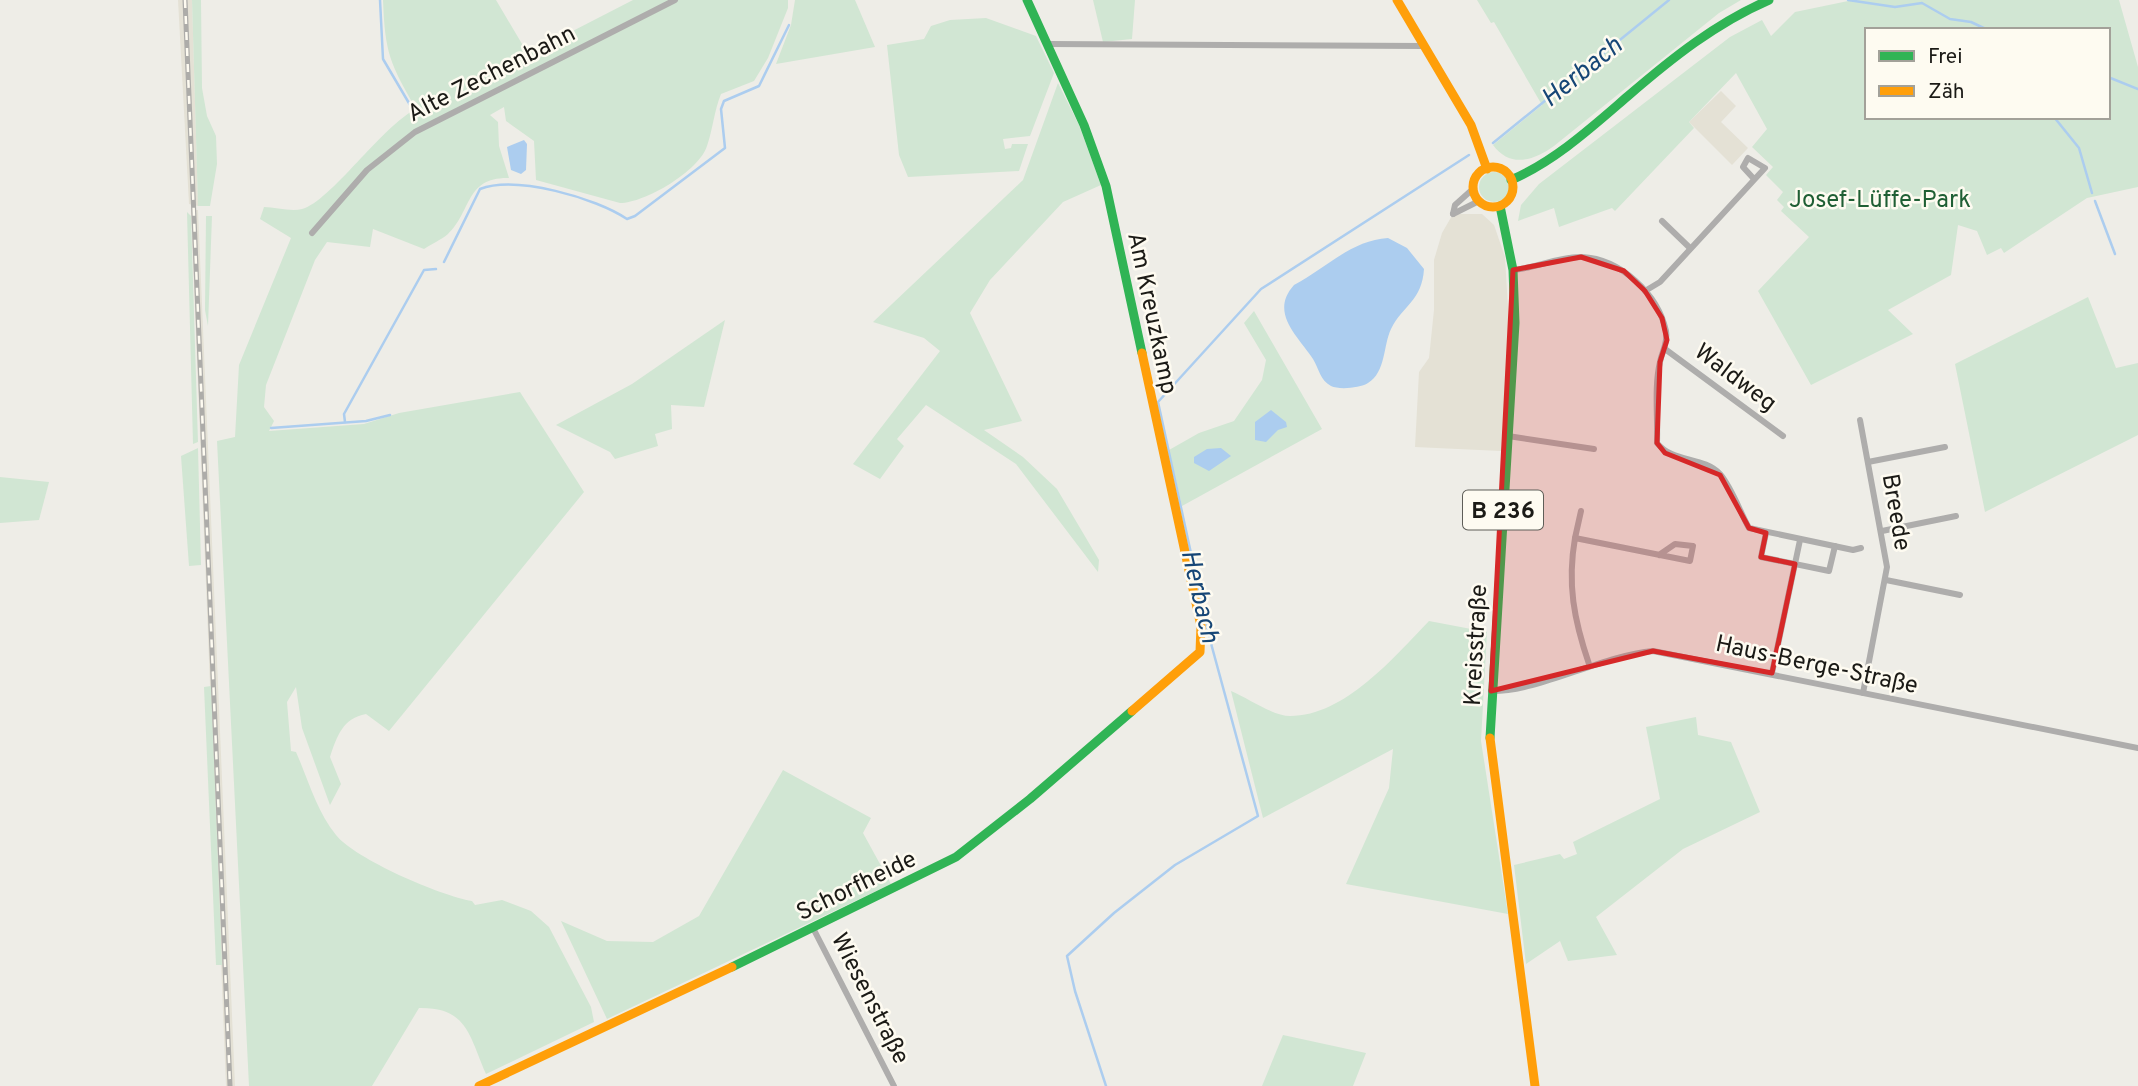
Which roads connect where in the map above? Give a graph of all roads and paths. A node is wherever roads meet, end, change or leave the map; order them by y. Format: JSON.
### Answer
{"nodes":[{"id":1,"x":675,"y":0,"type":"edge"},
{"id":2,"x":1027,"y":0,"type":"edge"},
{"id":3,"x":1397,"y":0,"type":"edge"},
{"id":4,"x":1769,"y":0,"type":"edge"},
{"id":5,"x":1049,"y":44,"type":"junction"},
{"id":6,"x":1424,"y":46,"type":"junction"},
{"id":7,"x":1487,"y":169,"type":"junction"},
{"id":8,"x":1754,"y":179,"type":"dead end"},
{"id":9,"x":1511,"y":180,"type":"junction"},
{"id":10,"x":1474,"y":188,"type":"junction"},
{"id":11,"x":1479,"y":201,"type":"junction"},
{"id":12,"x":1500,"y":206,"type":"junction"},
{"id":13,"x":1661,"y":221,"type":"dead end"},
{"id":14,"x":312,"y":233,"type":"dead end"},
{"id":15,"x":1690,"y":248,"type":"junction"},
{"id":16,"x":1513,"y":270,"type":"junction"},
{"id":17,"x":1645,"y":291,"type":"junction"},
{"id":18,"x":1665,"y":349,"type":"junction"},
{"id":19,"x":1860,"y":420,"type":"dead end"},
{"id":20,"x":1508,"y":436,"type":"junction"},
{"id":21,"x":1783,"y":436,"type":"dead end"},
{"id":22,"x":1945,"y":447,"type":"dead end"},
{"id":23,"x":1594,"y":449,"type":"dead end"},
{"id":24,"x":1868,"y":462,"type":"junction"},
{"id":25,"x":1581,"y":511,"type":"dead end"},
{"id":26,"x":1956,"y":516,"type":"dead end"},
{"id":27,"x":1882,"y":531,"type":"junction"},
{"id":28,"x":1766,"y":533,"type":"junction"},
{"id":29,"x":1575,"y":538,"type":"junction"},
{"id":30,"x":1800,"y":540,"type":"junction"},
{"id":31,"x":1835,"y":547,"type":"junction"},
{"id":32,"x":1861,"y":548,"type":"dead end"},
{"id":33,"x":1659,"y":555,"type":"junction"},
{"id":34,"x":1795,"y":564,"type":"junction"},
{"id":35,"x":1886,"y":580,"type":"junction"},
{"id":36,"x":1960,"y":595,"type":"dead end"},
{"id":37,"x":1202,"y":646,"type":"joint"},
{"id":38,"x":1589,"y":664,"type":"junction"},
{"id":39,"x":1772,"y":673,"type":"junction"},
{"id":40,"x":1491,"y":691,"type":"junction"},
{"id":41,"x":1863,"y":693,"type":"junction"},
{"id":42,"x":2138,"y":748,"type":"edge"},
{"id":43,"x":813,"y":928,"type":"junction"},
{"id":44,"x":479,"y":1086,"type":"edge"},
{"id":45,"x":894,"y":1086,"type":"edge"},
{"id":46,"x":1535,"y":1086,"type":"edge"}],
"edges":[{"from":1,"to":14,"type":"street","name":"Alte Zechenbahn"},
{"from":2,"to":5,"type":"street","name":"Am Kreuzkamp"},
{"from":3,"to":6,"type":"street"},
{"from":4,"to":9,"type":"street"},
{"from":5,"to":6,"type":"street"},
{"from":5,"to":37,"type":"street","name":"Am Kreuzkamp"},
{"from":6,"to":7,"type":"street"},
{"from":7,"to":9,"type":"street"},
{"from":7,"to":10,"type":"street"},
{"from":8,"to":15,"type":"street"},
{"from":9,"to":12,"type":"street"},
{"from":10,"to":11,"type":"street"},
{"from":10,"to":11,"type":"street"},
{"from":11,"to":12,"type":"street"},
{"from":12,"to":16,"type":"street","name":"Kreisstraße","number":"B 236"},
{"from":13,"to":15,"type":"street"},
{"from":15,"to":17,"type":"street"},
{"from":16,"to":17,"type":"street"},
{"from":16,"to":20,"type":"street","name":"Kreisstraße","number":"B 236"},
{"from":17,"to":18,"type":"street","name":"Waldweg"},
{"from":18,"to":21,"type":"street","name":"Waldweg"},
{"from":18,"to":28,"type":"street","name":"Waldweg"},
{"from":19,"to":24,"type":"street","name":"Breede"},
{"from":20,"to":23,"type":"street"},
{"from":20,"to":40,"type":"street","name":"Kreisstraße","number":"B 236"},
{"from":22,"to":24,"type":"street"},
{"from":24,"to":27,"type":"street","name":"Breede"},
{"from":25,"to":29,"type":"street"},
{"from":26,"to":27,"type":"street"},
{"from":27,"to":35,"type":"street","name":"Breede"},
{"from":28,"to":30,"type":"street"},
{"from":28,"to":34,"type":"street"},
{"from":29,"to":33,"type":"street"},
{"from":29,"to":38,"type":"street"},
{"from":30,"to":31,"type":"street"},
{"from":30,"to":34,"type":"street"},
{"from":31,"to":32,"type":"street"},
{"from":31,"to":34,"type":"street"},
{"from":33,"to":33,"type":"street"},
{"from":34,"to":39,"type":"street"},
{"from":35,"to":36,"type":"street"},
{"from":35,"to":41,"type":"street","name":"Breede"},
{"from":37,"to":43,"type":"street","name":"Schorfheide"},
{"from":38,"to":39,"type":"street","name":"Haus-Berge-Straße"},
{"from":38,"to":40,"type":"street","name":"Haus-Berge-Straße"},
{"from":39,"to":41,"type":"street","name":"Haus-Berge-Straße"},
{"from":40,"to":46,"type":"street","name":"Kreisstraße","number":"B 236"},
{"from":41,"to":42,"type":"street","name":"Haus-Berge-Straße"},
{"from":43,"to":44,"type":"street","name":"Schorfheide"},
{"from":43,"to":45,"type":"street","name":"Wiesenstraße"}]}
